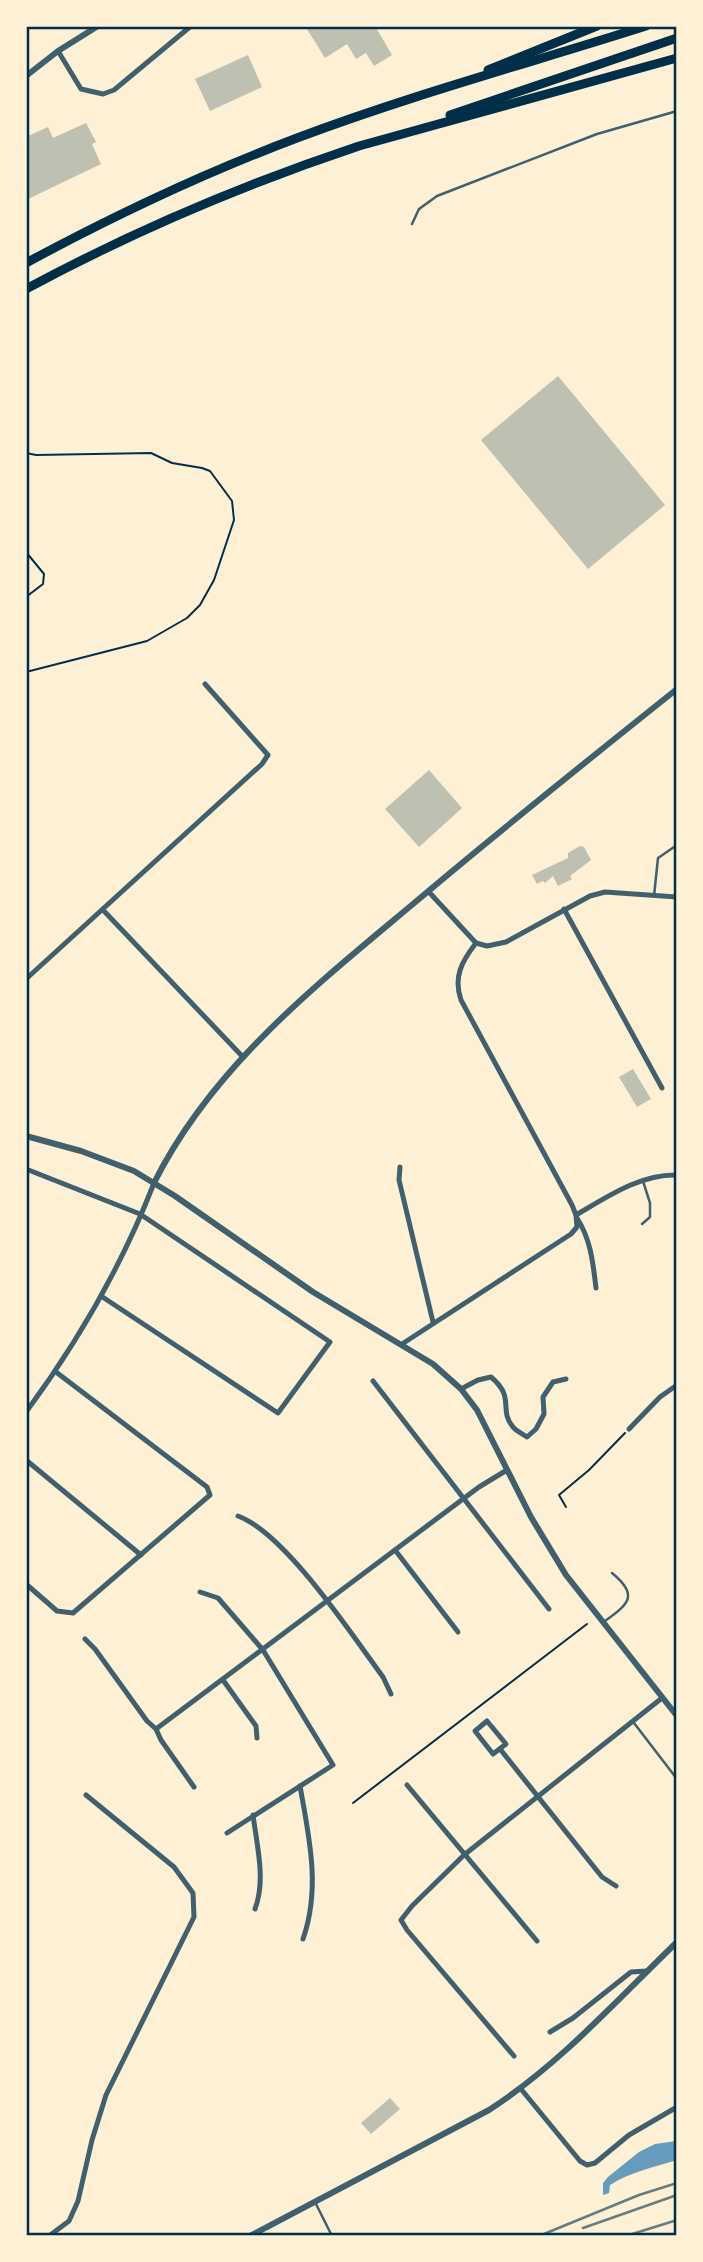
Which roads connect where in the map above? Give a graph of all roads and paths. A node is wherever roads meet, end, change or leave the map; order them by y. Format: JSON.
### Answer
{"nodes":[{"id":1,"x":98,"y":26,"type":"edge"},
{"id":2,"x":191,"y":26,"type":"edge"},
{"id":3,"x":597,"y":26,"type":"edge"},
{"id":4,"x":646,"y":26,"type":"edge"},
{"id":5,"x":677,"y":38,"type":"edge"},
{"id":6,"x":58,"y":51,"type":"junction"},
{"id":7,"x":677,"y":58,"type":"edge"},
{"id":8,"x":26,"y":76,"type":"edge"},
{"id":9,"x":677,"y":111,"type":"edge"},
{"id":10,"x":346,"y":121,"type":"junction"},
{"id":11,"x":359,"y":146,"type":"junction"},
{"id":12,"x":412,"y":224,"type":"dead end"},
{"id":13,"x":26,"y":263,"type":"edge"},
{"id":14,"x":26,"y":289,"type":"edge"},
{"id":15,"x":26,"y":453,"type":"edge"},
{"id":16,"x":26,"y":552,"type":"edge"},
{"id":17,"x":26,"y":597,"type":"edge"},
{"id":18,"x":26,"y":672,"type":"edge"},
{"id":19,"x":205,"y":684,"type":"dead end"},
{"id":20,"x":677,"y":689,"type":"edge"},
{"id":21,"x":677,"y":845,"type":"edge"},
{"id":22,"x":428,"y":891,"type":"junction"},
{"id":23,"x":654,"y":896,"type":"junction"},
{"id":24,"x":677,"y":897,"type":"edge"},
{"id":25,"x":564,"y":909,"type":"junction"},
{"id":26,"x":103,"y":910,"type":"junction"},
{"id":27,"x":476,"y":943,"type":"junction"},
{"id":28,"x":26,"y":979,"type":"edge"},
{"id":29,"x":242,"y":1056,"type":"junction"},
{"id":30,"x":662,"y":1088,"type":"dead end"},
{"id":31,"x":26,"y":1136,"type":"edge"},
{"id":32,"x":400,"y":1167,"type":"dead end"},
{"id":33,"x":26,"y":1169,"type":"edge"},
{"id":34,"x":677,"y":1175,"type":"edge"},
{"id":35,"x":643,"y":1181,"type":"junction"},
{"id":36,"x":154,"y":1183,"type":"junction"},
{"id":37,"x":139,"y":1214,"type":"junction"},
{"id":38,"x":577,"y":1216,"type":"junction"},
{"id":39,"x":642,"y":1224,"type":"dead end"},
{"id":40,"x":597,"y":1288,"type":"dead end"},
{"id":41,"x":101,"y":1296,"type":"junction"},
{"id":42,"x":433,"y":1322,"type":"junction"},
{"id":43,"x":402,"y":1344,"type":"junction"},
{"id":44,"x":57,"y":1372,"type":"junction"},
{"id":45,"x":566,"y":1379,"type":"dead end"},
{"id":46,"x":373,"y":1381,"type":"dead end"},
{"id":47,"x":677,"y":1385,"type":"edge"},
{"id":48,"x":461,"y":1389,"type":"junction"},
{"id":49,"x":26,"y":1412,"type":"edge"},
{"id":50,"x":629,"y":1429,"type":"joint"},
{"id":51,"x":26,"y":1460,"type":"edge"},
{"id":52,"x":507,"y":1470,"type":"junction"},
{"id":53,"x":465,"y":1497,"type":"junction"},
{"id":54,"x":566,"y":1507,"type":"dead end"},
{"id":55,"x":238,"y":1516,"type":"dead end"},
{"id":56,"x":396,"y":1550,"type":"junction"},
{"id":57,"x":141,"y":1555,"type":"junction"},
{"id":58,"x":612,"y":1573,"type":"dead end"},
{"id":59,"x":26,"y":1584,"type":"edge"},
{"id":60,"x":200,"y":1592,"type":"dead end"},
{"id":61,"x":327,"y":1602,"type":"junction"},
{"id":62,"x":549,"y":1609,"type":"dead end"},
{"id":63,"x":603,"y":1623,"type":"junction"},
{"id":64,"x":587,"y":1624,"type":"dead end"},
{"id":65,"x":458,"y":1633,"type":"dead end"},
{"id":66,"x":85,"y":1639,"type":"dead end"},
{"id":67,"x":263,"y":1650,"type":"junction"},
{"id":68,"x":223,"y":1680,"type":"junction"},
{"id":69,"x":391,"y":1694,"type":"dead end"},
{"id":70,"x":662,"y":1698,"type":"junction"},
{"id":71,"x":677,"y":1716,"type":"edge"},
{"id":72,"x":634,"y":1722,"type":"junction"},
{"id":73,"x":156,"y":1729,"type":"junction"},
{"id":74,"x":257,"y":1738,"type":"dead end"},
{"id":75,"x":500,"y":1749,"type":"junction"},
{"id":76,"x":677,"y":1779,"type":"edge"},
{"id":77,"x":407,"y":1785,"type":"dead end"},
{"id":78,"x":300,"y":1786,"type":"junction"},
{"id":79,"x":194,"y":1787,"type":"dead end"},
{"id":80,"x":86,"y":1795,"type":"dead end"},
{"id":81,"x":539,"y":1797,"type":"junction"},
{"id":82,"x":353,"y":1803,"type":"dead end"},
{"id":83,"x":253,"y":1815,"type":"junction"},
{"id":84,"x":227,"y":1833,"type":"dead end"},
{"id":85,"x":464,"y":1855,"type":"junction"},
{"id":86,"x":616,"y":1886,"type":"dead end"},
{"id":87,"x":255,"y":1909,"type":"dead end"},
{"id":88,"x":303,"y":1939,"type":"dead end"},
{"id":89,"x":537,"y":1941,"type":"dead end"},
{"id":90,"x":676,"y":1945,"type":"edge"},
{"id":91,"x":647,"y":1971,"type":"junction"},
{"id":92,"x":550,"y":2032,"type":"dead end"},
{"id":93,"x":514,"y":2056,"type":"dead end"},
{"id":94,"x":521,"y":2089,"type":"junction"},
{"id":95,"x":677,"y":2107,"type":"edge"},
{"id":96,"x":315,"y":2202,"type":"junction"},
{"id":97,"x":49,"y":2236,"type":"edge"},
{"id":98,"x":250,"y":2236,"type":"edge"},
{"id":99,"x":332,"y":2236,"type":"edge"}],
"edges":[{"from":1,"to":6,"type":"street"},
{"from":2,"to":6,"type":"street"},
{"from":3,"to":10,"type":"highway"},
{"from":4,"to":10,"type":"highway"},
{"from":5,"to":11,"type":"highway"},
{"from":6,"to":8,"type":"street"},
{"from":7,"to":11,"type":"highway"},
{"from":9,"to":12,"type":"lane"},
{"from":10,"to":13,"type":"highway"},
{"from":11,"to":14,"type":"highway"},
{"from":15,"to":18,"type":"path"},
{"from":16,"to":17,"type":"path"},
{"from":19,"to":26,"type":"street"},
{"from":20,"to":22,"type":"street"},
{"from":21,"to":23,"type":"lane"},
{"from":22,"to":27,"type":"street"},
{"from":22,"to":29,"type":"street"},
{"from":23,"to":24,"type":"street"},
{"from":23,"to":25,"type":"street"},
{"from":25,"to":27,"type":"street"},
{"from":25,"to":30,"type":"street"},
{"from":26,"to":28,"type":"street"},
{"from":26,"to":29,"type":"street"},
{"from":27,"to":38,"type":"street"},
{"from":29,"to":36,"type":"street"},
{"from":31,"to":36,"type":"street"},
{"from":32,"to":42,"type":"street"},
{"from":33,"to":37,"type":"street"},
{"from":34,"to":35,"type":"street"},
{"from":35,"to":38,"type":"street"},
{"from":35,"to":39,"type":"lane"},
{"from":36,"to":37,"type":"street"},
{"from":36,"to":43,"type":"street"},
{"from":37,"to":41,"type":"street"},
{"from":37,"to":41,"type":"street"},
{"from":38,"to":40,"type":"street"},
{"from":38,"to":42,"type":"street"},
{"from":41,"to":44,"type":"street"},
{"from":42,"to":43,"type":"street"},
{"from":43,"to":48,"type":"street"},
{"from":44,"to":49,"type":"street"},
{"from":44,"to":57,"type":"street"},
{"from":45,"to":48,"type":"street"},
{"from":46,"to":53,"type":"street"},
{"from":47,"to":50,"type":"street"},
{"from":48,"to":52,"type":"street"},
{"from":50,"to":54,"type":"path"},
{"from":51,"to":57,"type":"street"},
{"from":52,"to":53,"type":"street"},
{"from":52,"to":63,"type":"street"},
{"from":53,"to":56,"type":"street"},
{"from":53,"to":62,"type":"street"},
{"from":55,"to":61,"type":"street"},
{"from":56,"to":61,"type":"street"},
{"from":56,"to":65,"type":"street"},
{"from":57,"to":59,"type":"street"},
{"from":58,"to":63,"type":"lane"},
{"from":60,"to":67,"type":"street"},
{"from":61,"to":67,"type":"street"},
{"from":61,"to":69,"type":"street"},
{"from":63,"to":70,"type":"street"},
{"from":64,"to":82,"type":"path"},
{"from":66,"to":73,"type":"street"},
{"from":67,"to":68,"type":"street"},
{"from":67,"to":78,"type":"street"},
{"from":68,"to":73,"type":"street"},
{"from":68,"to":74,"type":"street"},
{"from":70,"to":71,"type":"street"},
{"from":70,"to":72,"type":"street"},
{"from":72,"to":76,"type":"lane"},
{"from":72,"to":81,"type":"street"},
{"from":73,"to":79,"type":"street"},
{"from":75,"to":75,"type":"street"},
{"from":75,"to":81,"type":"street"},
{"from":77,"to":85,"type":"street"},
{"from":78,"to":83,"type":"street"},
{"from":78,"to":88,"type":"street"},
{"from":80,"to":97,"type":"street"},
{"from":81,"to":85,"type":"street"},
{"from":81,"to":86,"type":"street"},
{"from":83,"to":84,"type":"street"},
{"from":83,"to":87,"type":"street"},
{"from":85,"to":89,"type":"street"},
{"from":85,"to":93,"type":"street"},
{"from":90,"to":91,"type":"street"},
{"from":91,"to":92,"type":"street"},
{"from":91,"to":94,"type":"street"},
{"from":94,"to":95,"type":"street"},
{"from":94,"to":96,"type":"street"},
{"from":96,"to":98,"type":"street"},
{"from":96,"to":99,"type":"lane"}]}
